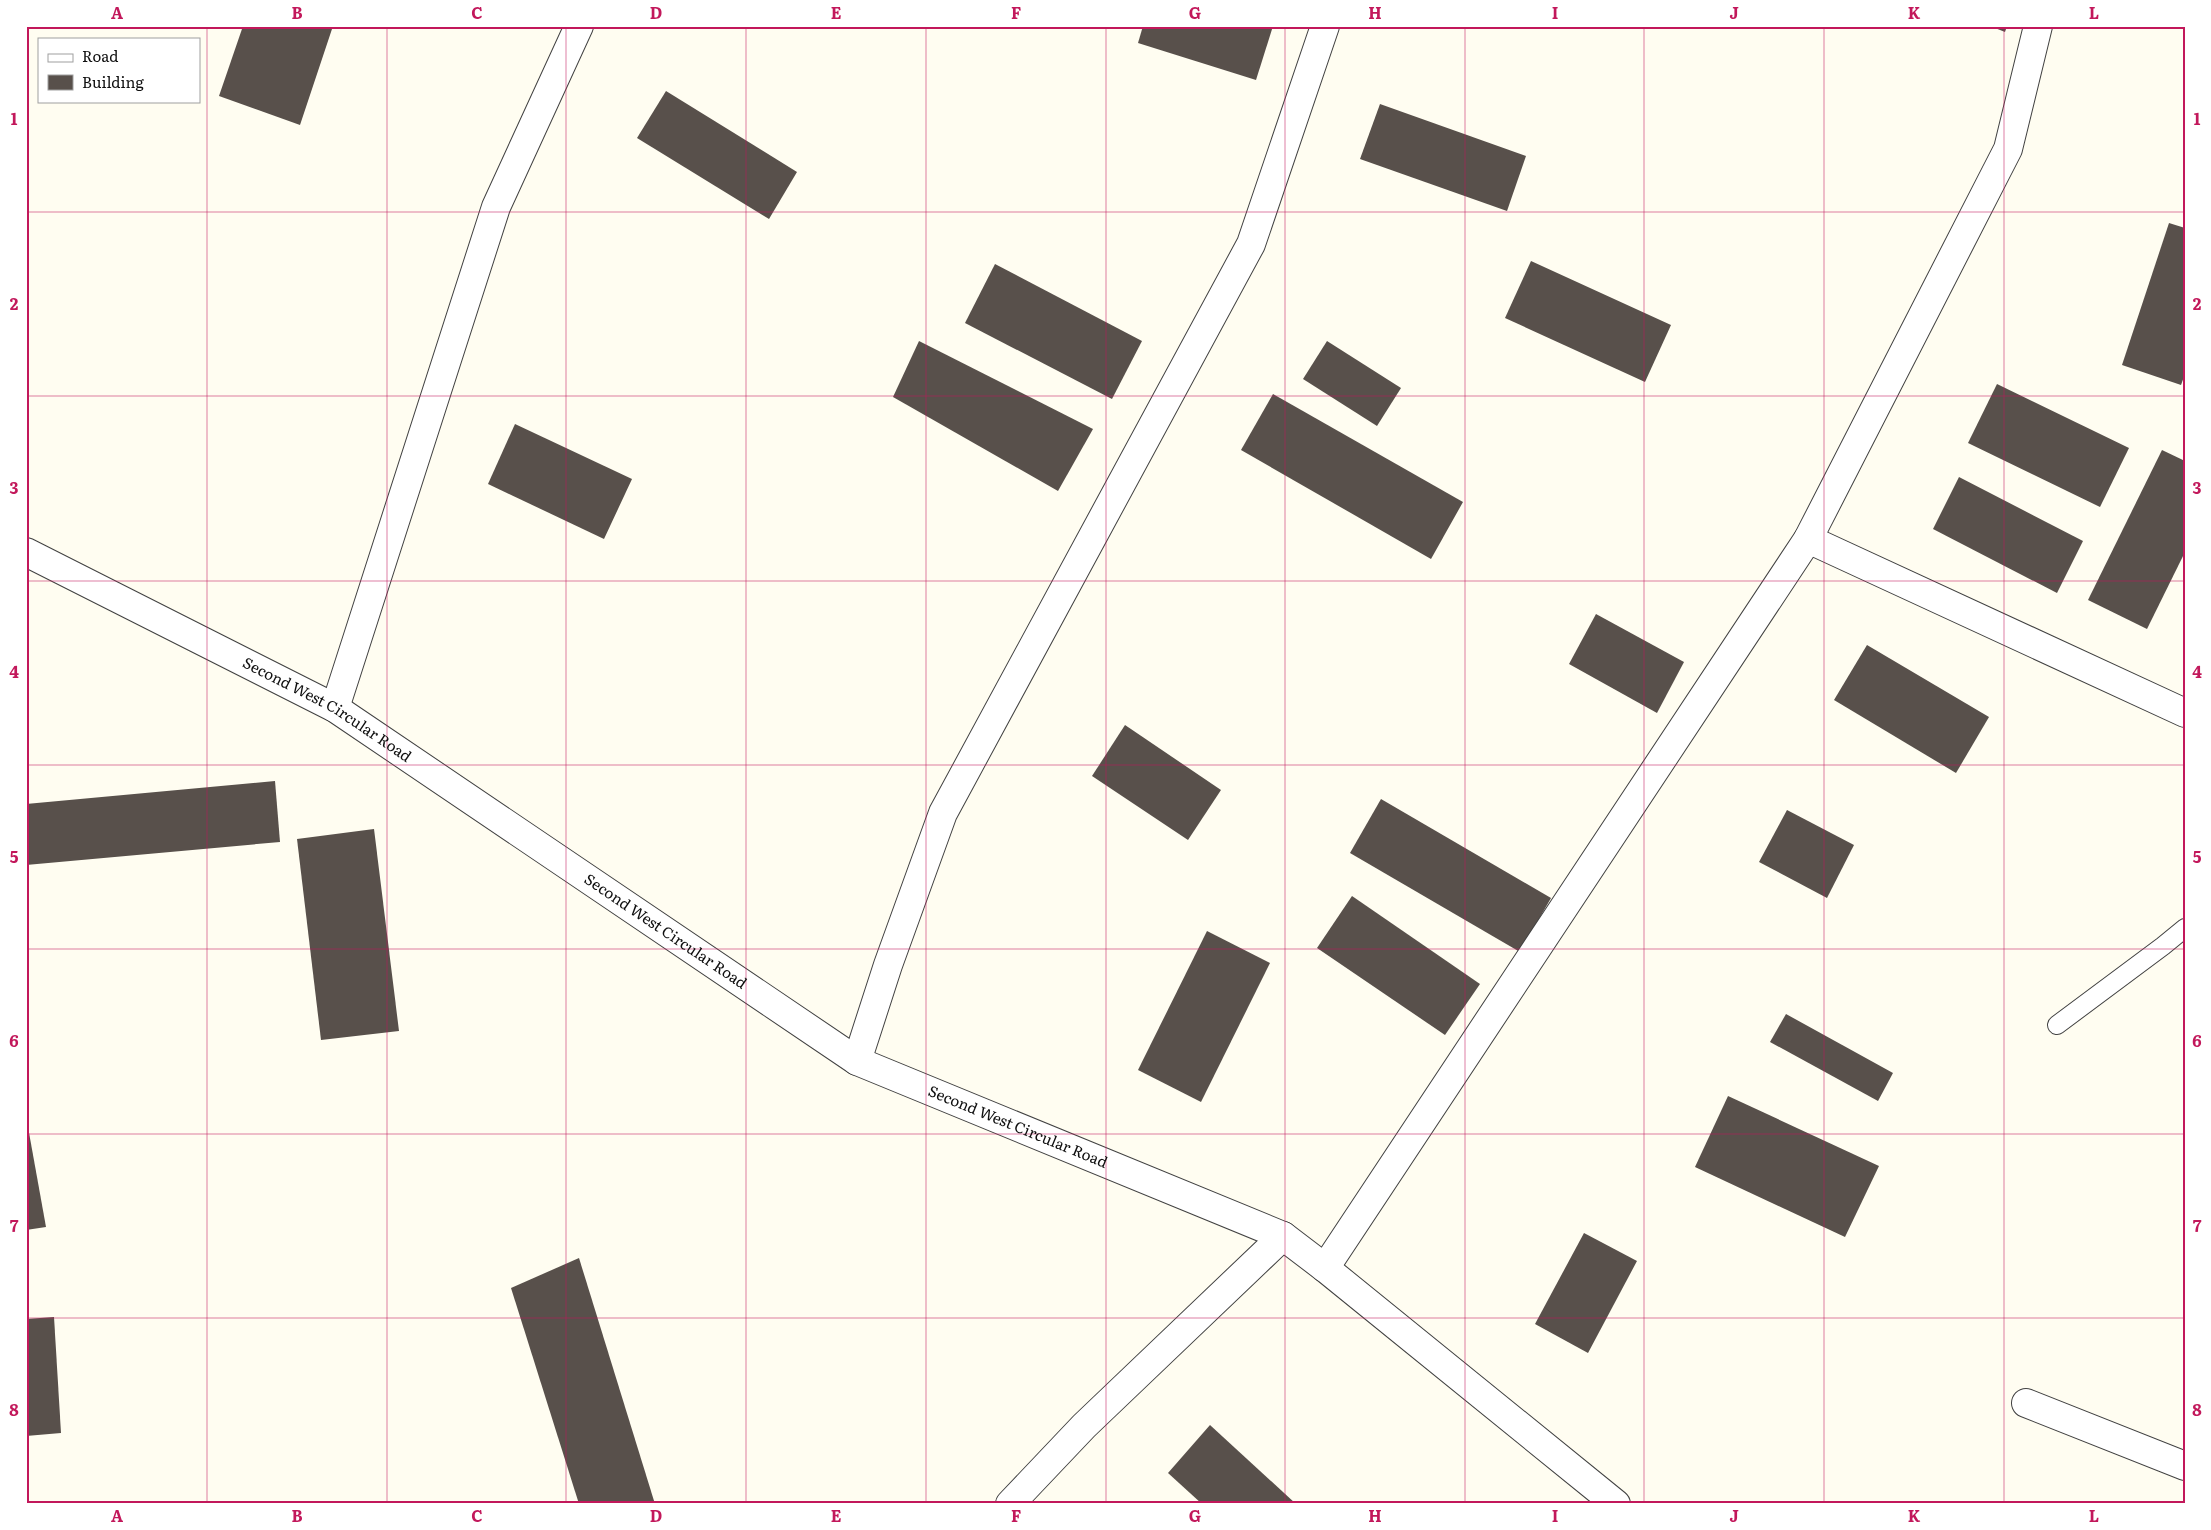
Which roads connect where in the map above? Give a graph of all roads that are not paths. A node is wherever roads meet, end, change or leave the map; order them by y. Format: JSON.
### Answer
{"nodes":[{"id":1,"x":579,"y":26,"type":"edge"},
{"id":2,"x":1325,"y":26,"type":"edge"},
{"id":3,"x":2038,"y":26,"type":"edge"},
{"id":4,"x":1808,"y":539,"type":"junction"},
{"id":5,"x":26,"y":552,"type":"edge"},
{"id":6,"x":335,"y":708,"type":"junction"},
{"id":7,"x":2185,"y":714,"type":"edge"},
{"id":8,"x":2185,"y":928,"type":"edge"},
{"id":9,"x":2056,"y":1024,"type":"dead end"},
{"id":10,"x":857,"y":1061,"type":"junction"},
{"id":11,"x":1282,"y":1236,"type":"junction"},
{"id":12,"x":1325,"y":1268,"type":"junction"},
{"id":13,"x":2026,"y":1403,"type":"dead end"},
{"id":14,"x":2185,"y":1466,"type":"edge"},
{"id":15,"x":1608,"y":1501,"type":"edge"},
{"id":16,"x":1010,"y":1504,"type":"edge"}],
"edges":[{"from":1,"to":6,"type":"street"},
{"from":2,"to":10,"type":"street"},
{"from":3,"to":4,"type":"street"},
{"from":4,"to":7,"type":"street"},
{"from":4,"to":12,"type":"street"},
{"from":5,"to":6,"type":"street","name":"Second West Circular Road"},
{"from":6,"to":10,"type":"street","name":"Second West Circular Road"},
{"from":8,"to":9,"type":"lane"},
{"from":10,"to":11,"type":"street","name":"Second West Circular Road"},
{"from":11,"to":12,"type":"street","name":"Second West Circular Road"},
{"from":11,"to":16,"type":"street"},
{"from":12,"to":15,"type":"street","name":"Second West Circular Road"},
{"from":13,"to":14,"type":"street"}]}
